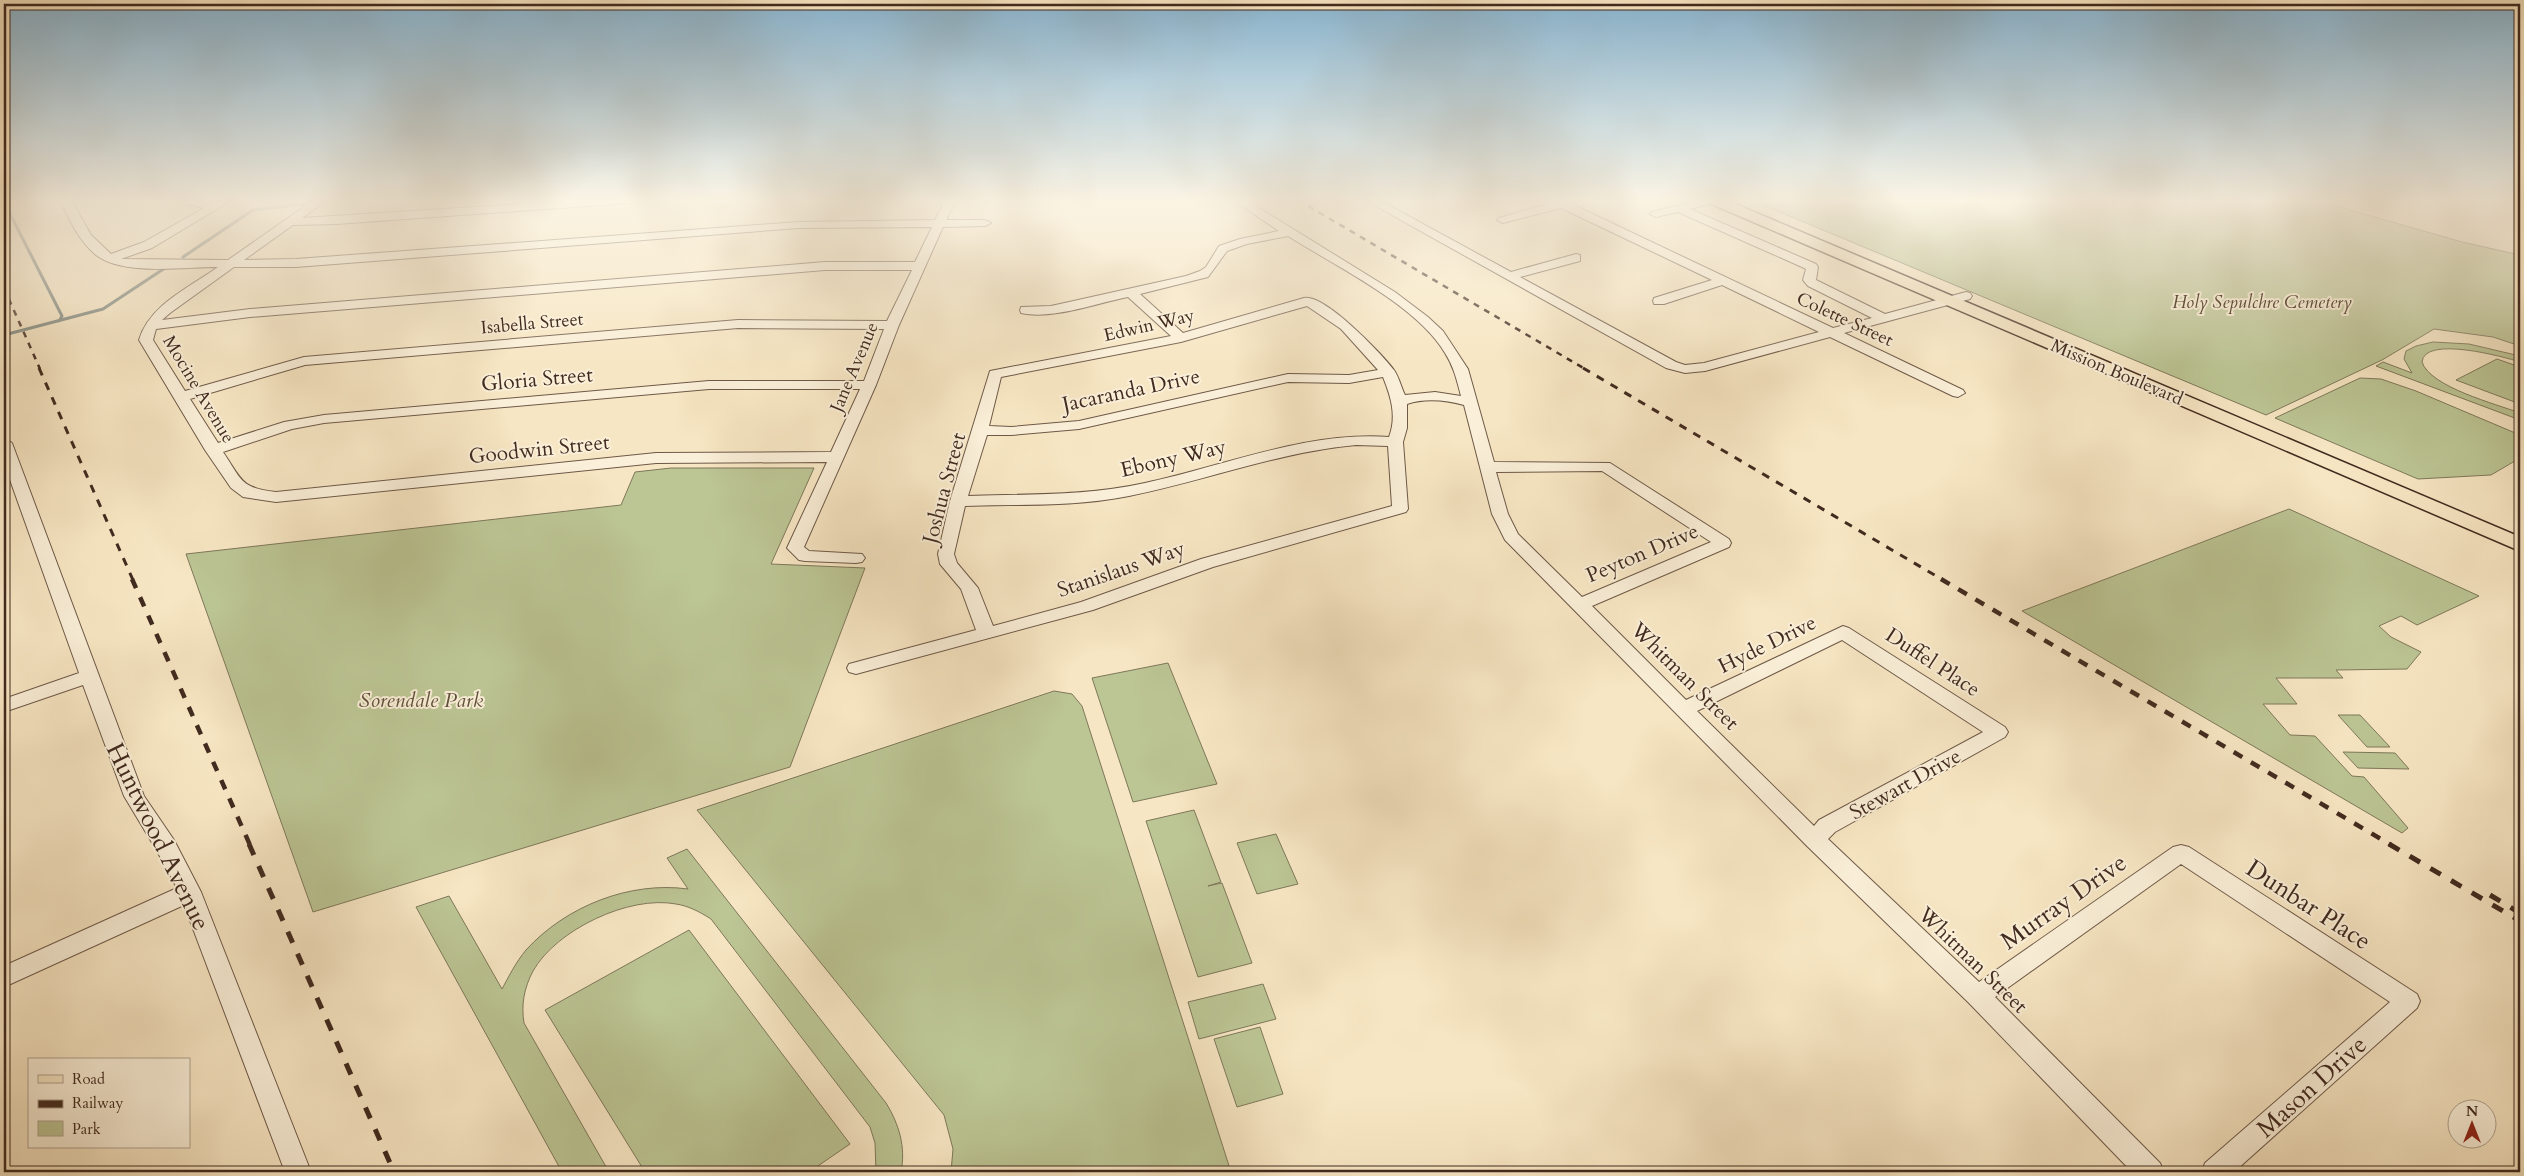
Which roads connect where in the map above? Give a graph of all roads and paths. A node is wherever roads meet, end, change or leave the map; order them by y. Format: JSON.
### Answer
{"nodes":[{"id":1,"x":104,"y":255,"type":"edge"},
{"id":2,"x":120,"y":255,"type":"edge"},
{"id":3,"x":244,"y":255,"type":"edge"},
{"id":4,"x":393,"y":255,"type":"edge"},
{"id":5,"x":926,"y":255,"type":"edge"},
{"id":6,"x":1219,"y":255,"type":"edge"},
{"id":7,"x":1327,"y":255,"type":"edge"},
{"id":8,"x":1473,"y":255,"type":"edge"},
{"id":9,"x":1667,"y":255,"type":"edge"},
{"id":10,"x":1785,"y":255,"type":"edge"},
{"id":11,"x":1851,"y":255,"type":"edge"},
{"id":12,"x":1860,"y":255,"type":"edge"},
{"id":13,"x":111,"y":258,"type":"junction"},
{"id":14,"x":1576,"y":258,"type":"dead end"},
{"id":15,"x":233,"y":262,"type":"junction"},
{"id":16,"x":921,"y":266,"type":"junction"},
{"id":17,"x":1511,"y":276,"type":"junction"},
{"id":18,"x":1721,"y":281,"type":"junction"},
{"id":19,"x":1130,"y":292,"type":"junction"},
{"id":20,"x":1958,"y":298,"type":"junction"},
{"id":21,"x":1659,"y":301,"type":"dead end"},
{"id":22,"x":1026,"y":310,"type":"dead end"},
{"id":23,"x":1885,"y":319,"type":"junction"},
{"id":24,"x":892,"y":325,"type":"junction"},
{"id":25,"x":150,"y":326,"type":"junction"},
{"id":26,"x":1832,"y":333,"type":"junction"},
{"id":27,"x":1181,"y":338,"type":"junction"},
{"id":28,"x":1388,"y":372,"type":"junction"},
{"id":29,"x":995,"y":374,"type":"joint"},
{"id":30,"x":869,"y":385,"type":"junction"},
{"id":31,"x":1958,"y":393,"type":"dead end"},
{"id":32,"x":181,"y":397,"type":"junction"},
{"id":33,"x":1400,"y":402,"type":"junction"},
{"id":34,"x":1472,"y":403,"type":"junction"},
{"id":35,"x":981,"y":430,"type":"junction"},
{"id":36,"x":1395,"y":442,"type":"junction"},
{"id":37,"x":4,"y":443,"type":"edge"},
{"id":38,"x":2288,"y":444,"type":"junction"},
{"id":39,"x":213,"y":450,"type":"junction"},
{"id":40,"x":835,"y":457,"type":"junction"},
{"id":41,"x":1487,"y":467,"type":"junction"},
{"id":42,"x":2378,"y":468,"type":"junction"},
{"id":43,"x":9,"y":470,"type":"edge"},
{"id":44,"x":249,"y":494,"type":"joint"},
{"id":45,"x":958,"y":501,"type":"junction"},
{"id":46,"x":2520,"y":529,"type":"edge"},
{"id":47,"x":2520,"y":545,"type":"edge"},
{"id":48,"x":856,"y":558,"type":"dead end"},
{"id":49,"x":1579,"y":605,"type":"junction"},
{"id":50,"x":1843,"y":632,"type":"joint"},
{"id":51,"x":987,"y":634,"type":"junction"},
{"id":52,"x":856,"y":668,"type":"dead end"},
{"id":53,"x":89,"y":676,"type":"junction"},
{"id":54,"x":4,"y":706,"type":"edge"},
{"id":55,"x":1684,"y":710,"type":"junction"},
{"id":56,"x":1998,"y":732,"type":"joint"},
{"id":57,"x":1815,"y":840,"type":"junction"},
{"id":58,"x":2181,"y":853,"type":"joint"},
{"id":59,"x":190,"y":892,"type":"junction"},
{"id":60,"x":4,"y":977,"type":"edge"},
{"id":61,"x":1978,"y":996,"type":"junction"},
{"id":62,"x":2408,"y":1001,"type":"joint"},
{"id":63,"x":298,"y":1172,"type":"edge"},
{"id":64,"x":2150,"y":1172,"type":"edge"},
{"id":65,"x":2215,"y":1172,"type":"edge"}],
"edges":[{"from":1,"to":13,"type":"street"},
{"from":2,"to":13,"type":"street"},
{"from":3,"to":15,"type":"street","name":"Mocine Avenue"},
{"from":4,"to":15,"type":"street"},
{"from":5,"to":16,"type":"street","name":"Jane Avenue"},
{"from":6,"to":19,"type":"street"},
{"from":7,"to":34,"type":"street","name":"Whitman Street"},
{"from":8,"to":17,"type":"street"},
{"from":9,"to":18,"type":"street","name":"Colette Street"},
{"from":10,"to":23,"type":"street"},
{"from":11,"to":20,"type":"main road","name":"Mission Boulevard"},
{"from":12,"to":20,"type":"main road","name":"Mission Boulevard"},
{"from":13,"to":15,"type":"street"},
{"from":14,"to":17,"type":"street"},
{"from":15,"to":25,"type":"street","name":"Mocine Avenue"},
{"from":16,"to":24,"type":"street","name":"Jane Avenue"},
{"from":16,"to":25,"type":"street"},
{"from":17,"to":26,"type":"street"},
{"from":18,"to":21,"type":"street"},
{"from":18,"to":26,"type":"street","name":"Colette Street"},
{"from":19,"to":22,"type":"street"},
{"from":19,"to":27,"type":"street"},
{"from":20,"to":23,"type":"street"},
{"from":20,"to":38,"type":"main road","name":"Mission Boulevard"},
{"from":20,"to":42,"type":"main road","name":"Mission Boulevard"},
{"from":23,"to":26,"type":"street"},
{"from":24,"to":30,"type":"street","name":"Jane Avenue"},
{"from":24,"to":32,"type":"street","name":"Isabella Street"},
{"from":25,"to":32,"type":"street","name":"Mocine Avenue"},
{"from":26,"to":31,"type":"street","name":"Colette Street"},
{"from":27,"to":28,"type":"street","name":"Edwin Way"},
{"from":27,"to":29,"type":"street","name":"Edwin Way"},
{"from":28,"to":33,"type":"street"},
{"from":28,"to":35,"type":"street","name":"Jacaranda Drive"},
{"from":29,"to":35,"type":"street","name":"Joshua Street"},
{"from":30,"to":39,"type":"street","name":"Gloria Street"},
{"from":30,"to":40,"type":"street","name":"Jane Avenue"},
{"from":32,"to":39,"type":"street","name":"Mocine Avenue"},
{"from":33,"to":34,"type":"street"},
{"from":33,"to":36,"type":"street"},
{"from":34,"to":41,"type":"street","name":"Whitman Street"},
{"from":35,"to":45,"type":"street","name":"Joshua Street"},
{"from":36,"to":45,"type":"street","name":"Ebony Way"},
{"from":36,"to":51,"type":"street","name":"Stanislaus Way"},
{"from":37,"to":43,"type":"street","name":"Huntwood Avenue"},
{"from":38,"to":42,"type":"main road"},
{"from":38,"to":47,"type":"main road","name":"Mission Boulevard"},
{"from":39,"to":44,"type":"street","name":"Mocine Avenue"},
{"from":40,"to":44,"type":"street","name":"Goodwin Street"},
{"from":40,"to":48,"type":"street","name":"Jane Avenue"},
{"from":41,"to":49,"type":"street","name":"Whitman Street"},
{"from":41,"to":49,"type":"street","name":"Peyton Drive"},
{"from":42,"to":46,"type":"main road","name":"Mission Boulevard"},
{"from":43,"to":53,"type":"street","name":"Huntwood Avenue"},
{"from":45,"to":51,"type":"street","name":"Joshua Street"},
{"from":49,"to":55,"type":"street","name":"Whitman Street"},
{"from":50,"to":55,"type":"street","name":"Hyde Drive"},
{"from":50,"to":56,"type":"street","name":"Duffel Place"},
{"from":51,"to":52,"type":"street","name":"Stanislaus Way"},
{"from":53,"to":54,"type":"street"},
{"from":53,"to":59,"type":"street","name":"Huntwood Avenue"},
{"from":55,"to":57,"type":"street","name":"Whitman Street"},
{"from":56,"to":57,"type":"street","name":"Stewart Drive"},
{"from":57,"to":61,"type":"street","name":"Whitman Street"},
{"from":58,"to":61,"type":"street","name":"Murray Drive"},
{"from":58,"to":62,"type":"street","name":"Dunbar Place"},
{"from":59,"to":60,"type":"street"},
{"from":59,"to":63,"type":"street","name":"Huntwood Avenue"},
{"from":61,"to":64,"type":"street","name":"Whitman Street"},
{"from":62,"to":65,"type":"street","name":"Mason Drive"}]}
